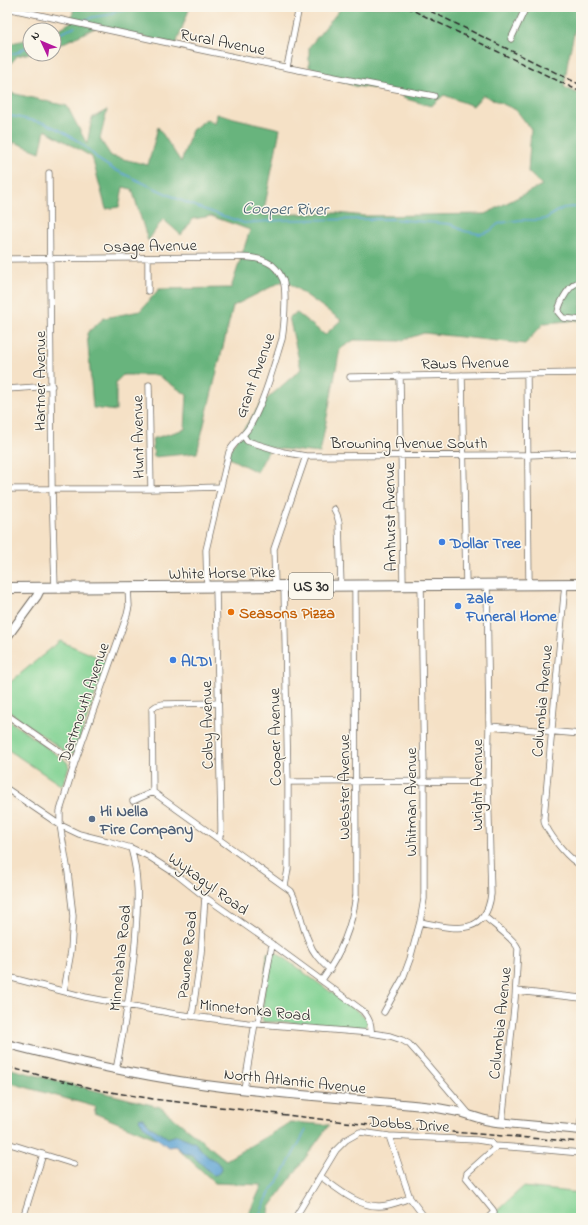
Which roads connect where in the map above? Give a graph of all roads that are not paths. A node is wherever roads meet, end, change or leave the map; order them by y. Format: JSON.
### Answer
{"nodes":[{"id":1,"x":299,"y":7,"type":"edge"},
{"id":2,"x":526,"y":7,"type":"edge"},
{"id":3,"x":7,"y":8,"type":"edge"},
{"id":4,"x":511,"y":39,"type":"dead end"},
{"id":5,"x":287,"y":68,"type":"junction"},
{"id":6,"x":434,"y":96,"type":"dead end"},
{"id":7,"x":49,"y":174,"type":"dead end"},
{"id":8,"x":148,"y":258,"type":"junction"},
{"id":9,"x":7,"y":259,"type":"edge"},
{"id":10,"x":50,"y":259,"type":"junction"},
{"id":11,"x":284,"y":282,"type":"joint"},
{"id":12,"x":581,"y":282,"type":"edge"},
{"id":13,"x":148,"y":291,"type":"dead end"},
{"id":14,"x":581,"y":320,"type":"edge"},
{"id":15,"x":581,"y":373,"type":"edge"},
{"id":16,"x":527,"y":374,"type":"junction"},
{"id":17,"x":462,"y":375,"type":"junction"},
{"id":18,"x":350,"y":376,"type":"dead end"},
{"id":19,"x":400,"y":376,"type":"junction"},
{"id":20,"x":52,"y":386,"type":"junction"},
{"id":21,"x":149,"y":386,"type":"dead end"},
{"id":22,"x":7,"y":389,"type":"edge"},
{"id":23,"x":243,"y":435,"type":"junction"},
{"id":24,"x":581,"y":453,"type":"edge"},
{"id":25,"x":465,"y":455,"type":"junction"},
{"id":26,"x":528,"y":455,"type":"junction"},
{"id":27,"x":306,"y":456,"type":"junction"},
{"id":28,"x":401,"y":456,"type":"junction"},
{"id":29,"x":220,"y":488,"type":"junction"},
{"id":30,"x":7,"y":489,"type":"edge"},
{"id":31,"x":52,"y":489,"type":"junction"},
{"id":32,"x":151,"y":489,"type":"junction"},
{"id":33,"x":334,"y":509,"type":"dead end"},
{"id":34,"x":466,"y":584,"type":"junction"},
{"id":35,"x":487,"y":584,"type":"junction"},
{"id":36,"x":529,"y":584,"type":"junction"},
{"id":37,"x":565,"y":584,"type":"junction"},
{"id":38,"x":581,"y":584,"type":"edge"},
{"id":39,"x":403,"y":585,"type":"junction"},
{"id":40,"x":421,"y":585,"type":"junction"},
{"id":41,"x":280,"y":586,"type":"junction"},
{"id":42,"x":340,"y":586,"type":"junction"},
{"id":43,"x":354,"y":586,"type":"junction"},
{"id":44,"x":211,"y":587,"type":"junction"},
{"id":45,"x":7,"y":588,"type":"edge"},
{"id":46,"x":41,"y":588,"type":"junction"},
{"id":47,"x":54,"y":588,"type":"junction"},
{"id":48,"x":128,"y":588,"type":"junction"},
{"id":49,"x":7,"y":637,"type":"edge"},
{"id":50,"x":218,"y":703,"type":"junction"},
{"id":51,"x":7,"y":715,"type":"edge"},
{"id":52,"x":489,"y":726,"type":"junction"},
{"id":53,"x":552,"y":732,"type":"junction"},
{"id":54,"x":581,"y":734,"type":"edge"},
{"id":55,"x":75,"y":762,"type":"junction"},
{"id":56,"x":355,"y":781,"type":"junction"},
{"id":57,"x":424,"y":781,"type":"junction"},
{"id":58,"x":488,"y":781,"type":"junction"},
{"id":59,"x":288,"y":782,"type":"junction"},
{"id":60,"x":7,"y":789,"type":"edge"},
{"id":61,"x":154,"y":792,"type":"junction"},
{"id":62,"x":133,"y":801,"type":"dead end"},
{"id":63,"x":60,"y":825,"type":"junction"},
{"id":64,"x":218,"y":839,"type":"junction"},
{"id":65,"x":131,"y":848,"type":"junction"},
{"id":66,"x":581,"y":865,"type":"edge"},
{"id":67,"x":285,"y":886,"type":"junction"},
{"id":68,"x":205,"y":897,"type":"junction"},
{"id":69,"x":484,"y":916,"type":"junction"},
{"id":70,"x":420,"y":922,"type":"junction"},
{"id":71,"x":272,"y":944,"type":"junction"},
{"id":72,"x":7,"y":968,"type":"edge"},
{"id":73,"x":330,"y":970,"type":"junction"},
{"id":74,"x":8,"y":978,"type":"edge"},
{"id":75,"x":322,"y":980,"type":"junction"},
{"id":76,"x":64,"y":991,"type":"junction"},
{"id":77,"x":516,"y":991,"type":"junction"},
{"id":78,"x":581,"y":998,"type":"edge"},
{"id":79,"x":128,"y":1005,"type":"junction"},
{"id":80,"x":384,"y":1012,"type":"dead end"},
{"id":81,"x":192,"y":1016,"type":"junction"},
{"id":82,"x":256,"y":1024,"type":"junction"},
{"id":83,"x":371,"y":1033,"type":"junction"},
{"id":84,"x":7,"y":1044,"type":"edge"},
{"id":85,"x":116,"y":1070,"type":"junction"},
{"id":86,"x":244,"y":1089,"type":"junction"},
{"id":87,"x":457,"y":1100,"type":"junction"},
{"id":88,"x":449,"y":1110,"type":"junction"},
{"id":89,"x":470,"y":1115,"type":"junction"},
{"id":90,"x":581,"y":1120,"type":"edge"},
{"id":91,"x":502,"y":1123,"type":"junction"},
{"id":92,"x":581,"y":1130,"type":"edge"},
{"id":93,"x":389,"y":1136,"type":"junction"},
{"id":94,"x":7,"y":1143,"type":"edge"},
{"id":95,"x":493,"y":1145,"type":"junction"},
{"id":96,"x":581,"y":1153,"type":"edge"},
{"id":97,"x":43,"y":1154,"type":"junction"},
{"id":98,"x":74,"y":1164,"type":"dead end"},
{"id":99,"x":320,"y":1176,"type":"junction"},
{"id":100,"x":410,"y":1198,"type":"junction"},
{"id":101,"x":23,"y":1218,"type":"edge"},
{"id":102,"x":295,"y":1218,"type":"edge"},
{"id":103,"x":425,"y":1218,"type":"edge"},
{"id":104,"x":488,"y":1218,"type":"edge"}],
"edges":[{"from":1,"to":5,"type":"street"},
{"from":2,"to":4,"type":"street"},
{"from":3,"to":5,"type":"street","name":"Rural Avenue"},
{"from":5,"to":6,"type":"street","name":"Rural Avenue"},
{"from":7,"to":10,"type":"street","name":"Hartner Avenue"},
{"from":8,"to":10,"type":"street","name":"Osage Avenue"},
{"from":8,"to":11,"type":"street","name":"Osage Avenue"},
{"from":8,"to":13,"type":"street"},
{"from":9,"to":10,"type":"street","name":"Osage Avenue"},
{"from":10,"to":20,"type":"street","name":"Hartner Avenue"},
{"from":11,"to":23,"type":"street","name":"Grant Avenue"},
{"from":12,"to":14,"type":"street"},
{"from":15,"to":16,"type":"street","name":"Raws Avenue"},
{"from":16,"to":17,"type":"street","name":"Raws Avenue"},
{"from":16,"to":26,"type":"street"},
{"from":17,"to":19,"type":"street","name":"Raws Avenue"},
{"from":17,"to":25,"type":"street"},
{"from":18,"to":19,"type":"street","name":"Raws Avenue"},
{"from":19,"to":28,"type":"street","name":"Amhurst Avenue"},
{"from":20,"to":22,"type":"street"},
{"from":20,"to":31,"type":"street","name":"Hartner Avenue"},
{"from":21,"to":32,"type":"street","name":"Hunt Avenue"},
{"from":23,"to":27,"type":"street","name":"Browning Avenue South"},
{"from":23,"to":29,"type":"street","name":"Grant Avenue"},
{"from":24,"to":26,"type":"street","name":"Browning Avenue South"},
{"from":25,"to":26,"type":"street","name":"Browning Avenue South"},
{"from":25,"to":28,"type":"street","name":"Browning Avenue South"},
{"from":25,"to":34,"type":"street"},
{"from":26,"to":36,"type":"street"},
{"from":27,"to":28,"type":"street","name":"Browning Avenue South"},
{"from":27,"to":41,"type":"street","name":"Cooper Avenue"},
{"from":28,"to":39,"type":"street","name":"Amhurst Avenue"},
{"from":29,"to":32,"type":"street"},
{"from":29,"to":44,"type":"street","name":"Grant Avenue"},
{"from":30,"to":31,"type":"street"},
{"from":31,"to":32,"type":"street"},
{"from":31,"to":47,"type":"street","name":"Hartner Avenue"},
{"from":33,"to":42,"type":"street"},
{"from":34,"to":35,"type":"highway","name":"White Horse Pike","number":"US 30"},
{"from":34,"to":40,"type":"highway","name":"White Horse Pike","number":"US 30"},
{"from":35,"to":36,"type":"highway","name":"White Horse Pike","number":"US 30"},
{"from":35,"to":52,"type":"street","name":"Wright Avenue"},
{"from":36,"to":37,"type":"highway","name":"White Horse Pike","number":"US 30"},
{"from":37,"to":38,"type":"highway","name":"White Horse Pike","number":"US 30"},
{"from":37,"to":53,"type":"street","name":"Columbia Avenue"},
{"from":39,"to":40,"type":"highway","name":"White Horse Pike","number":"US 30"},
{"from":39,"to":43,"type":"highway","name":"White Horse Pike","number":"US 30"},
{"from":40,"to":57,"type":"street","name":"Whitman Avenue"},
{"from":41,"to":42,"type":"highway","name":"White Horse Pike","number":"US 30"},
{"from":41,"to":44,"type":"highway","name":"White Horse Pike","number":"US 30"},
{"from":41,"to":59,"type":"street","name":"Cooper Avenue"},
{"from":42,"to":43,"type":"highway","name":"White Horse Pike","number":"US 30"},
{"from":43,"to":56,"type":"street","name":"Webster Avenue"},
{"from":44,"to":48,"type":"highway","name":"White Horse Pike","number":"US 30"},
{"from":44,"to":50,"type":"street","name":"Colby Avenue"},
{"from":45,"to":46,"type":"highway","name":"White Horse Pike","number":"US 30"},
{"from":46,"to":47,"type":"highway","name":"White Horse Pike","number":"US 30"},
{"from":46,"to":49,"type":"street"},
{"from":47,"to":48,"type":"highway","name":"White Horse Pike","number":"US 30"},
{"from":48,"to":55,"type":"street","name":"Dartmouth Avenue"},
{"from":50,"to":61,"type":"street"},
{"from":50,"to":64,"type":"street","name":"Colby Avenue"},
{"from":51,"to":55,"type":"street"},
{"from":52,"to":53,"type":"street"},
{"from":52,"to":58,"type":"street","name":"Wright Avenue"},
{"from":53,"to":54,"type":"street"},
{"from":53,"to":66,"type":"street","name":"Columbia Avenue"},
{"from":55,"to":63,"type":"street","name":"Dartmouth Avenue"},
{"from":56,"to":57,"type":"street"},
{"from":56,"to":59,"type":"street"},
{"from":56,"to":73,"type":"street","name":"Webster Avenue"},
{"from":57,"to":58,"type":"street"},
{"from":57,"to":70,"type":"street","name":"Whitman Avenue"},
{"from":58,"to":69,"type":"street","name":"Wright Avenue"},
{"from":59,"to":67,"type":"street","name":"Cooper Avenue"},
{"from":60,"to":63,"type":"street","name":"Wykagyl Road"},
{"from":61,"to":62,"type":"street"},
{"from":61,"to":64,"type":"street"},
{"from":63,"to":65,"type":"street","name":"Wykagyl Road"},
{"from":63,"to":76,"type":"street","name":"Dartmouth Avenue"},
{"from":64,"to":67,"type":"street"},
{"from":65,"to":68,"type":"street","name":"Wykagyl Road"},
{"from":65,"to":79,"type":"street","name":"Minnehaha Road"},
{"from":67,"to":73,"type":"street"},
{"from":68,"to":71,"type":"street","name":"Wykagyl Road"},
{"from":68,"to":81,"type":"street","name":"Pawnee Road"},
{"from":69,"to":70,"type":"street"},
{"from":69,"to":77,"type":"street","name":"Columbia Avenue"},
{"from":70,"to":80,"type":"street","name":"Whitman Avenue"},
{"from":71,"to":75,"type":"street","name":"Wykagyl Road"},
{"from":71,"to":82,"type":"street"},
{"from":72,"to":74,"type":"street"},
{"from":73,"to":75,"type":"street","name":"Webster Avenue"},
{"from":74,"to":76,"type":"street","name":"Minnetonka Road"},
{"from":75,"to":83,"type":"street","name":"Wykagyl Road"},
{"from":76,"to":79,"type":"street","name":"Minnetonka Road"},
{"from":77,"to":78,"type":"street"},
{"from":77,"to":91,"type":"street","name":"Columbia Avenue"},
{"from":79,"to":81,"type":"street","name":"Minnetonka Road"},
{"from":79,"to":85,"type":"street","name":"Minnehaha Road"},
{"from":81,"to":82,"type":"street","name":"Minnetonka Road"},
{"from":82,"to":83,"type":"street","name":"Minnetonka Road"},
{"from":82,"to":86,"type":"street"},
{"from":83,"to":87,"type":"street","name":"Minnetonka Road"},
{"from":84,"to":85,"type":"street","name":"North Atlantic Avenue"},
{"from":85,"to":86,"type":"street","name":"North Atlantic Avenue"},
{"from":86,"to":88,"type":"street","name":"North Atlantic Avenue"},
{"from":87,"to":88,"type":"street"},
{"from":87,"to":89,"type":"street","name":"Minnetonka Road"},
{"from":88,"to":89,"type":"street","name":"North Atlantic Avenue"},
{"from":89,"to":91,"type":"street","name":"North Atlantic Avenue"},
{"from":90,"to":92,"type":"street"},
{"from":91,"to":92,"type":"street","name":"North Atlantic Avenue"},
{"from":93,"to":95,"type":"street","name":"Dobbs Drive"},
{"from":93,"to":99,"type":"street","name":"Dobbs Drive"},
{"from":93,"to":100,"type":"street"},
{"from":94,"to":97,"type":"street"},
{"from":95,"to":96,"type":"street","name":"Dobbs Drive"},
{"from":95,"to":104,"type":"street"},
{"from":97,"to":98,"type":"street"},
{"from":97,"to":101,"type":"street"},
{"from":99,"to":100,"type":"street"},
{"from":99,"to":102,"type":"street","name":"Dobbs Drive"},
{"from":100,"to":103,"type":"street"}]}
